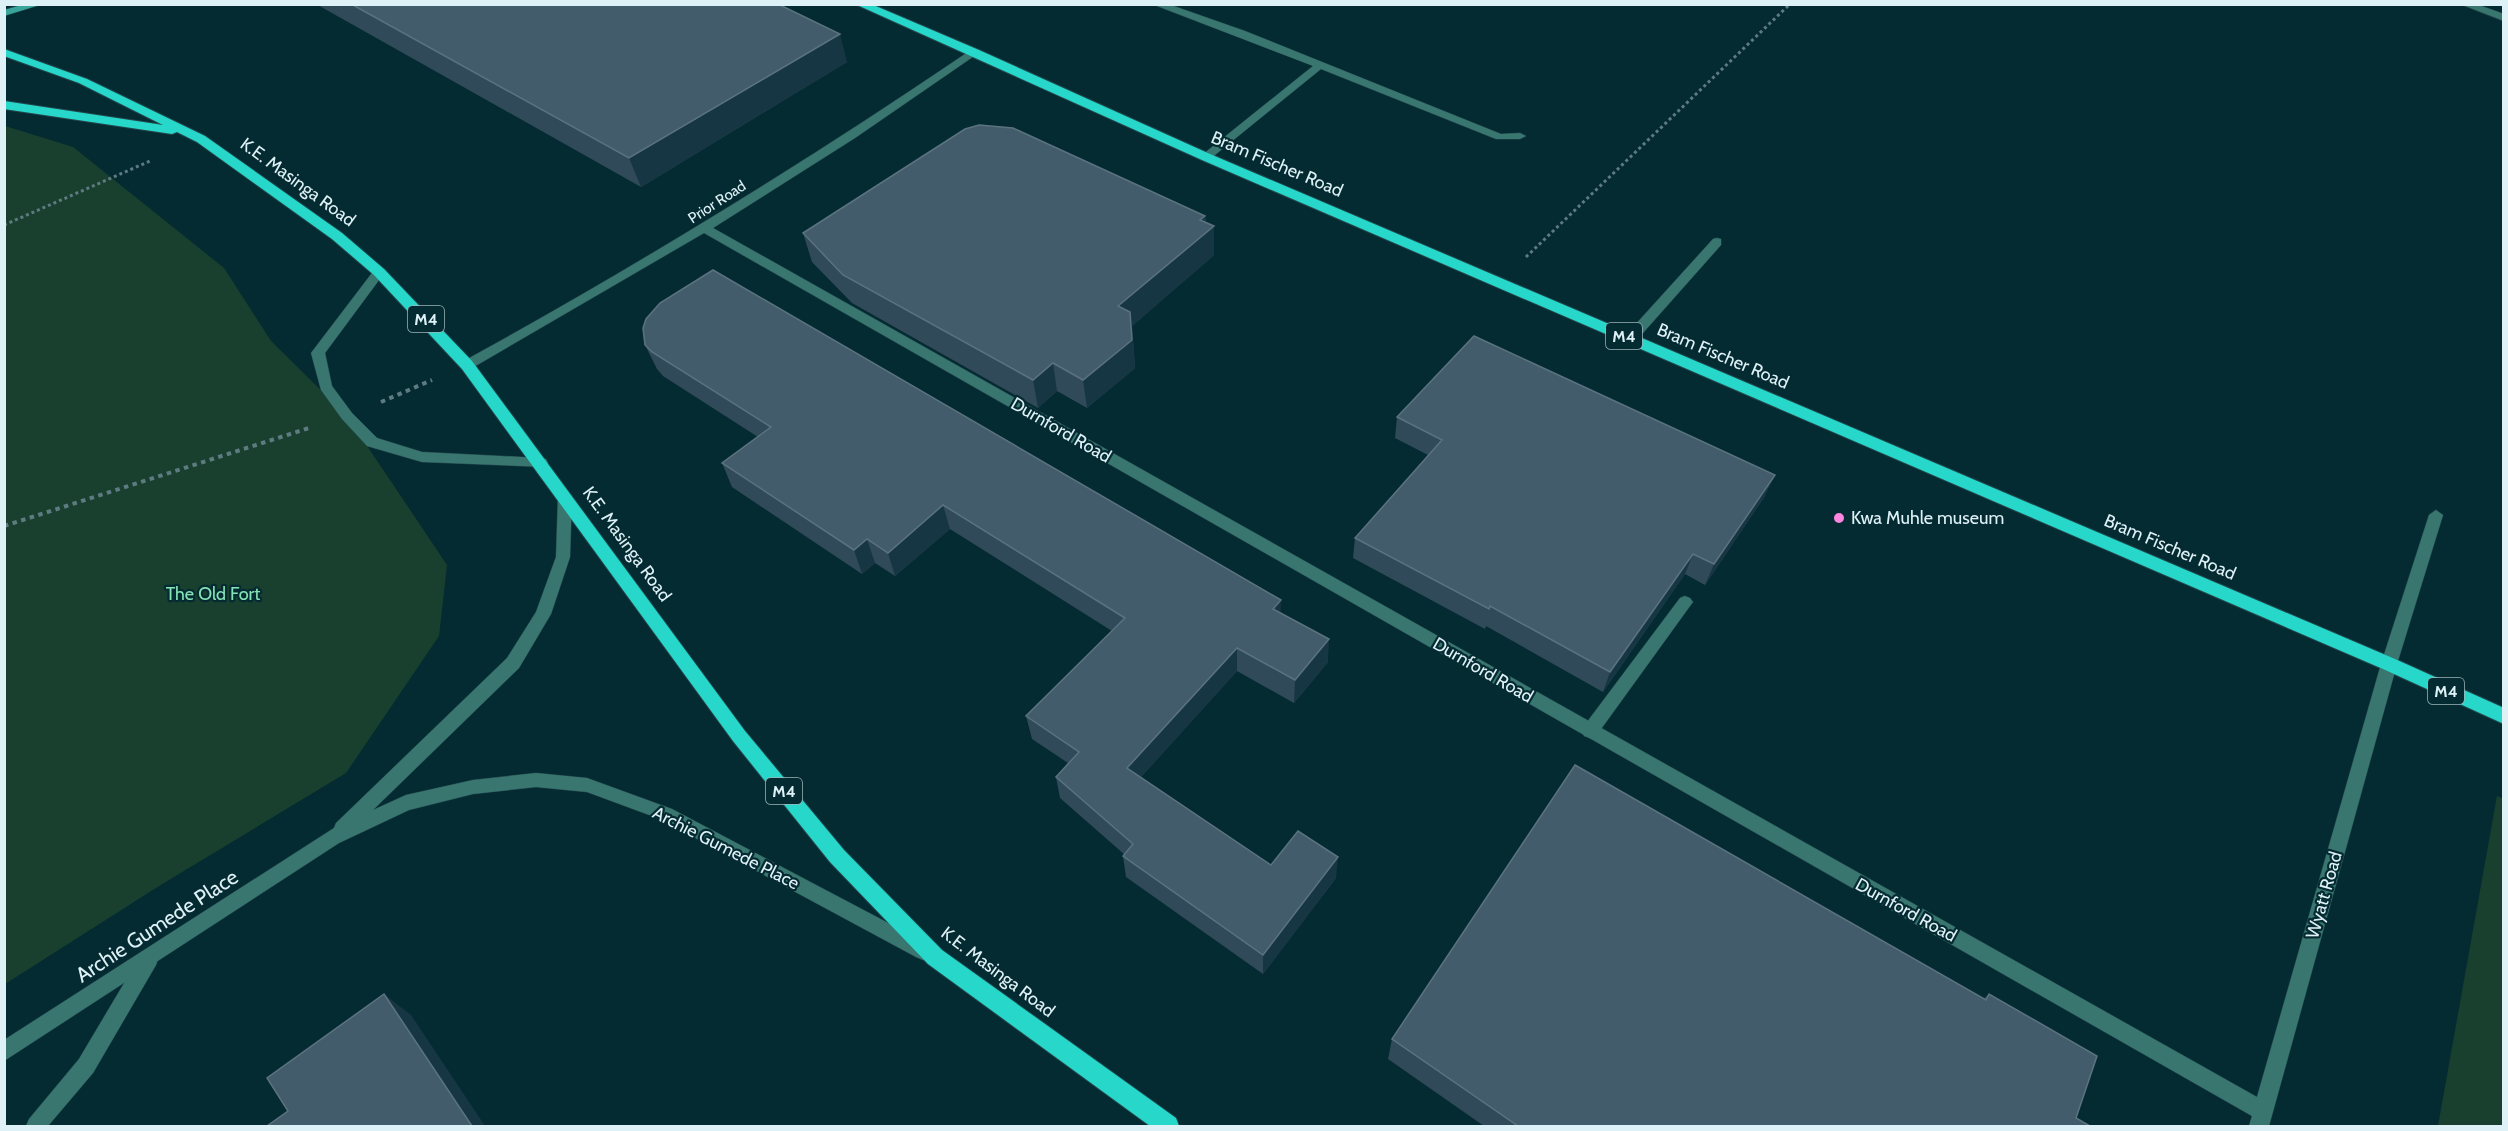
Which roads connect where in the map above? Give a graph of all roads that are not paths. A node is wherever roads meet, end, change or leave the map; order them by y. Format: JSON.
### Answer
{"nodes":[{"id":1,"x":38,"y":4,"type":"edge"},
{"id":2,"x":860,"y":4,"type":"edge"},
{"id":3,"x":1156,"y":4,"type":"edge"},
{"id":4,"x":2467,"y":5,"type":"edge"},
{"id":5,"x":2504,"y":11,"type":"edge"},
{"id":6,"x":4,"y":13,"type":"edge"},
{"id":7,"x":2504,"y":18,"type":"edge"},
{"id":8,"x":4,"y":52,"type":"edge"},
{"id":9,"x":975,"y":52,"type":"junction"},
{"id":10,"x":1320,"y":65,"type":"junction"},
{"id":11,"x":4,"y":105,"type":"edge"},
{"id":12,"x":185,"y":131,"type":"junction"},
{"id":13,"x":1520,"y":136,"type":"dead end"},
{"id":14,"x":1206,"y":157,"type":"junction"},
{"id":15,"x":704,"y":228,"type":"junction"},
{"id":16,"x":1717,"y":242,"type":"dead end"},
{"id":17,"x":379,"y":272,"type":"junction"},
{"id":18,"x":1630,"y":339,"type":"junction"},
{"id":19,"x":467,"y":365,"type":"junction"},
{"id":20,"x":541,"y":463,"type":"junction"},
{"id":21,"x":565,"y":496,"type":"junction"},
{"id":22,"x":2436,"y":514,"type":"dead end"},
{"id":23,"x":1685,"y":602,"type":"dead end"},
{"id":24,"x":2389,"y":664,"type":"junction"},
{"id":25,"x":2504,"y":717,"type":"edge"},
{"id":26,"x":1590,"y":731,"type":"junction"},
{"id":27,"x":333,"y":837,"type":"junction"},
{"id":28,"x":935,"y":957,"type":"junction"},
{"id":29,"x":149,"y":959,"type":"junction"},
{"id":30,"x":4,"y":1052,"type":"edge"},
{"id":31,"x":2261,"y":1119,"type":"edge"},
{"id":32,"x":36,"y":1126,"type":"edge"},
{"id":33,"x":1168,"y":1126,"type":"edge"}],
"edges":[{"from":1,"to":6,"type":"main road"},
{"from":2,"to":9,"type":"highway","name":"Bram Fischer Road","number":"M4"},
{"from":3,"to":10,"type":"street"},
{"from":4,"to":5,"type":"street"},
{"from":4,"to":7,"type":"street"},
{"from":8,"to":12,"type":"highway","name":"K.E. Masinga Road","number":"M4"},
{"from":9,"to":14,"type":"highway","name":"Bram Fischer Road","number":"M4"},
{"from":9,"to":15,"type":"street","name":"Prior Road"},
{"from":10,"to":13,"type":"street"},
{"from":10,"to":14,"type":"street"},
{"from":11,"to":12,"type":"highway"},
{"from":12,"to":17,"type":"highway","name":"K.E. Masinga Road","number":"M4"},
{"from":14,"to":18,"type":"highway","name":"Bram Fischer Road","number":"M4"},
{"from":15,"to":19,"type":"street","name":"Prior Road"},
{"from":15,"to":26,"type":"street","name":"Durnford Road"},
{"from":16,"to":18,"type":"street"},
{"from":17,"to":19,"type":"highway","name":"K.E. Masinga Road","number":"M4"},
{"from":17,"to":20,"type":"street"},
{"from":18,"to":24,"type":"highway","name":"Bram Fischer Road","number":"M4"},
{"from":19,"to":20,"type":"highway","name":"K.E. Masinga Road","number":"M4"},
{"from":20,"to":21,"type":"highway","name":"K.E. Masinga Road","number":"M4"},
{"from":21,"to":27,"type":"street","name":"Archie Gumede Place"},
{"from":21,"to":28,"type":"highway","name":"K.E. Masinga Road","number":"M4"},
{"from":22,"to":24,"type":"street","name":"Wyatt Road"},
{"from":23,"to":26,"type":"street"},
{"from":24,"to":25,"type":"highway","name":"Bram Fischer Road","number":"M4"},
{"from":24,"to":31,"type":"street","name":"Wyatt Road"},
{"from":26,"to":31,"type":"street","name":"Durnford Road"},
{"from":27,"to":28,"type":"street","name":"Archie Gumede Place"},
{"from":27,"to":29,"type":"street","name":"Archie Gumede Place"},
{"from":28,"to":33,"type":"highway","name":"K.E. Masinga Road","number":"M4"},
{"from":29,"to":30,"type":"street","name":"Archie Gumede Place"},
{"from":29,"to":32,"type":"street"}]}
